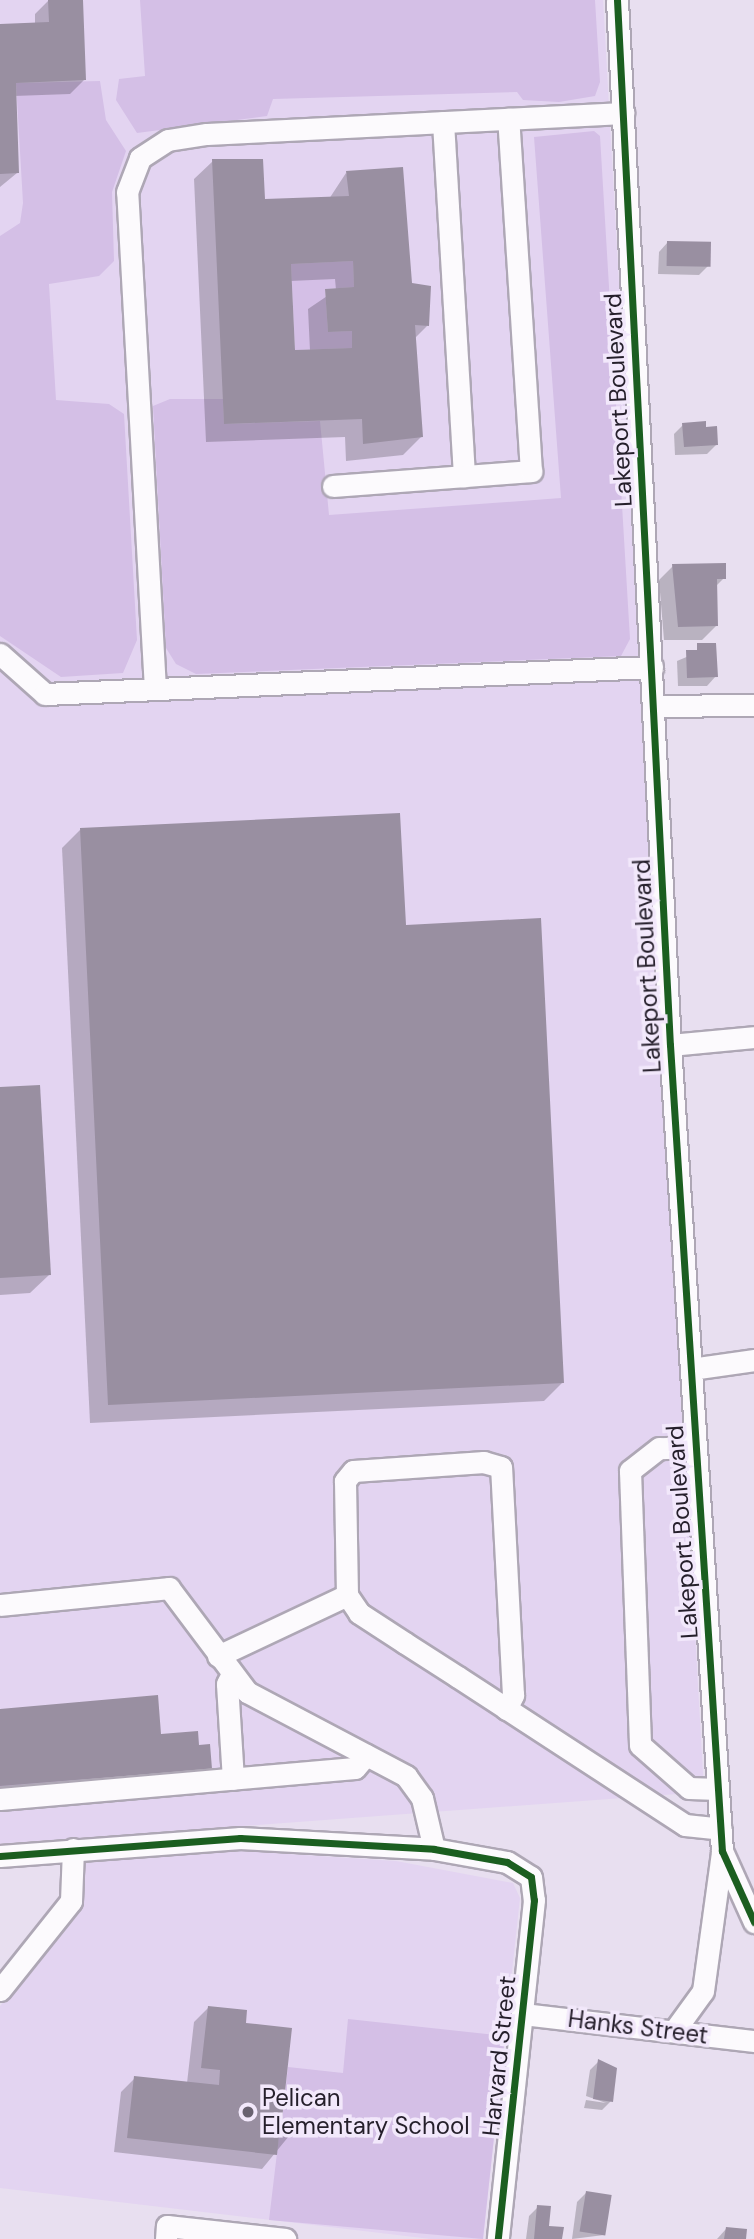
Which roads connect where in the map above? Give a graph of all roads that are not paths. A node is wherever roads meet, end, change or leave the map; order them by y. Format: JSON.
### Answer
{"nodes":[{"id":1,"x":617,"y":0,"type":"edge"},
{"id":2,"x":623,"y":113,"type":"junction"},
{"id":3,"x":508,"y":119,"type":"junction"},
{"id":4,"x":443,"y":122,"type":"junction"},
{"id":5,"x":464,"y":476,"type":"junction"},
{"id":6,"x":333,"y":486,"type":"dead end"},
{"id":7,"x":0,"y":654,"type":"edge"},
{"id":8,"x":652,"y":667,"type":"junction"},
{"id":9,"x":155,"y":689,"type":"junction"},
{"id":10,"x":754,"y":705,"type":"edge"},
{"id":11,"x":653,"y":706,"type":"junction"},
{"id":12,"x":754,"y":1037,"type":"edge"},
{"id":13,"x":670,"y":1045,"type":"junction"},
{"id":14,"x":754,"y":1360,"type":"edge"},
{"id":15,"x":691,"y":1369,"type":"junction"},
{"id":16,"x":696,"y":1447,"type":"junction"},
{"id":17,"x":346,"y":1595,"type":"junction"},
{"id":18,"x":0,"y":1605,"type":"edge"},
{"id":19,"x":218,"y":1656,"type":"junction"},
{"id":20,"x":232,"y":1674,"type":"junction"},
{"id":21,"x":506,"y":1709,"type":"junction"},
{"id":22,"x":366,"y":1755,"type":"junction"},
{"id":23,"x":233,"y":1779,"type":"junction"},
{"id":24,"x":718,"y":1789,"type":"junction"},
{"id":25,"x":0,"y":1799,"type":"edge"},
{"id":26,"x":721,"y":1829,"type":"junction"},
{"id":27,"x":73,"y":1849,"type":"junction"},
{"id":28,"x":434,"y":1849,"type":"junction"},
{"id":29,"x":722,"y":1851,"type":"junction"},
{"id":30,"x":0,"y":1856,"type":"edge"},
{"id":31,"x":754,"y":1922,"type":"edge"},
{"id":32,"x":0,"y":1990,"type":"edge"},
{"id":33,"x":523,"y":2014,"type":"junction"},
{"id":34,"x":674,"y":2031,"type":"junction"},
{"id":35,"x":754,"y":2041,"type":"edge"},
{"id":36,"x":166,"y":2232,"type":"edge"},
{"id":37,"x":285,"y":2239,"type":"edge"},
{"id":38,"x":498,"y":2239,"type":"edge"}],
"edges":[{"from":1,"to":2,"type":"street","name":"Lakeport Boulevard"},
{"from":2,"to":3,"type":"street"},
{"from":2,"to":8,"type":"street","name":"Lakeport Boulevard"},
{"from":3,"to":4,"type":"street"},
{"from":3,"to":5,"type":"street"},
{"from":4,"to":5,"type":"street"},
{"from":4,"to":9,"type":"street"},
{"from":5,"to":6,"type":"street"},
{"from":7,"to":9,"type":"street"},
{"from":8,"to":9,"type":"street"},
{"from":8,"to":11,"type":"street","name":"Lakeport Boulevard"},
{"from":10,"to":11,"type":"street"},
{"from":11,"to":13,"type":"street","name":"Lakeport Boulevard"},
{"from":12,"to":13,"type":"street"},
{"from":13,"to":15,"type":"street","name":"Lakeport Boulevard"},
{"from":14,"to":15,"type":"street"},
{"from":15,"to":16,"type":"street","name":"Lakeport Boulevard"},
{"from":16,"to":24,"type":"street","name":"Lakeport Boulevard"},
{"from":16,"to":24,"type":"street"},
{"from":17,"to":19,"type":"street"},
{"from":17,"to":21,"type":"street"},
{"from":17,"to":21,"type":"street"},
{"from":18,"to":19,"type":"street"},
{"from":19,"to":20,"type":"street"},
{"from":20,"to":22,"type":"street"},
{"from":20,"to":23,"type":"street"},
{"from":21,"to":26,"type":"street"},
{"from":22,"to":23,"type":"street"},
{"from":22,"to":28,"type":"street"},
{"from":23,"to":25,"type":"street"},
{"from":24,"to":26,"type":"street","name":"Lakeport Boulevard"},
{"from":26,"to":29,"type":"street","name":"Lakeport Boulevard"},
{"from":27,"to":28,"type":"street"},
{"from":27,"to":30,"type":"street"},
{"from":27,"to":32,"type":"street"},
{"from":28,"to":33,"type":"street","name":"Harvard Street"},
{"from":29,"to":31,"type":"street","name":"Lakeport Boulevard"},
{"from":29,"to":34,"type":"street"},
{"from":33,"to":34,"type":"street","name":"Hanks Street"},
{"from":33,"to":38,"type":"street","name":"Harvard Street"},
{"from":34,"to":35,"type":"street","name":"Hanks Street"},
{"from":36,"to":37,"type":"street"}]}
